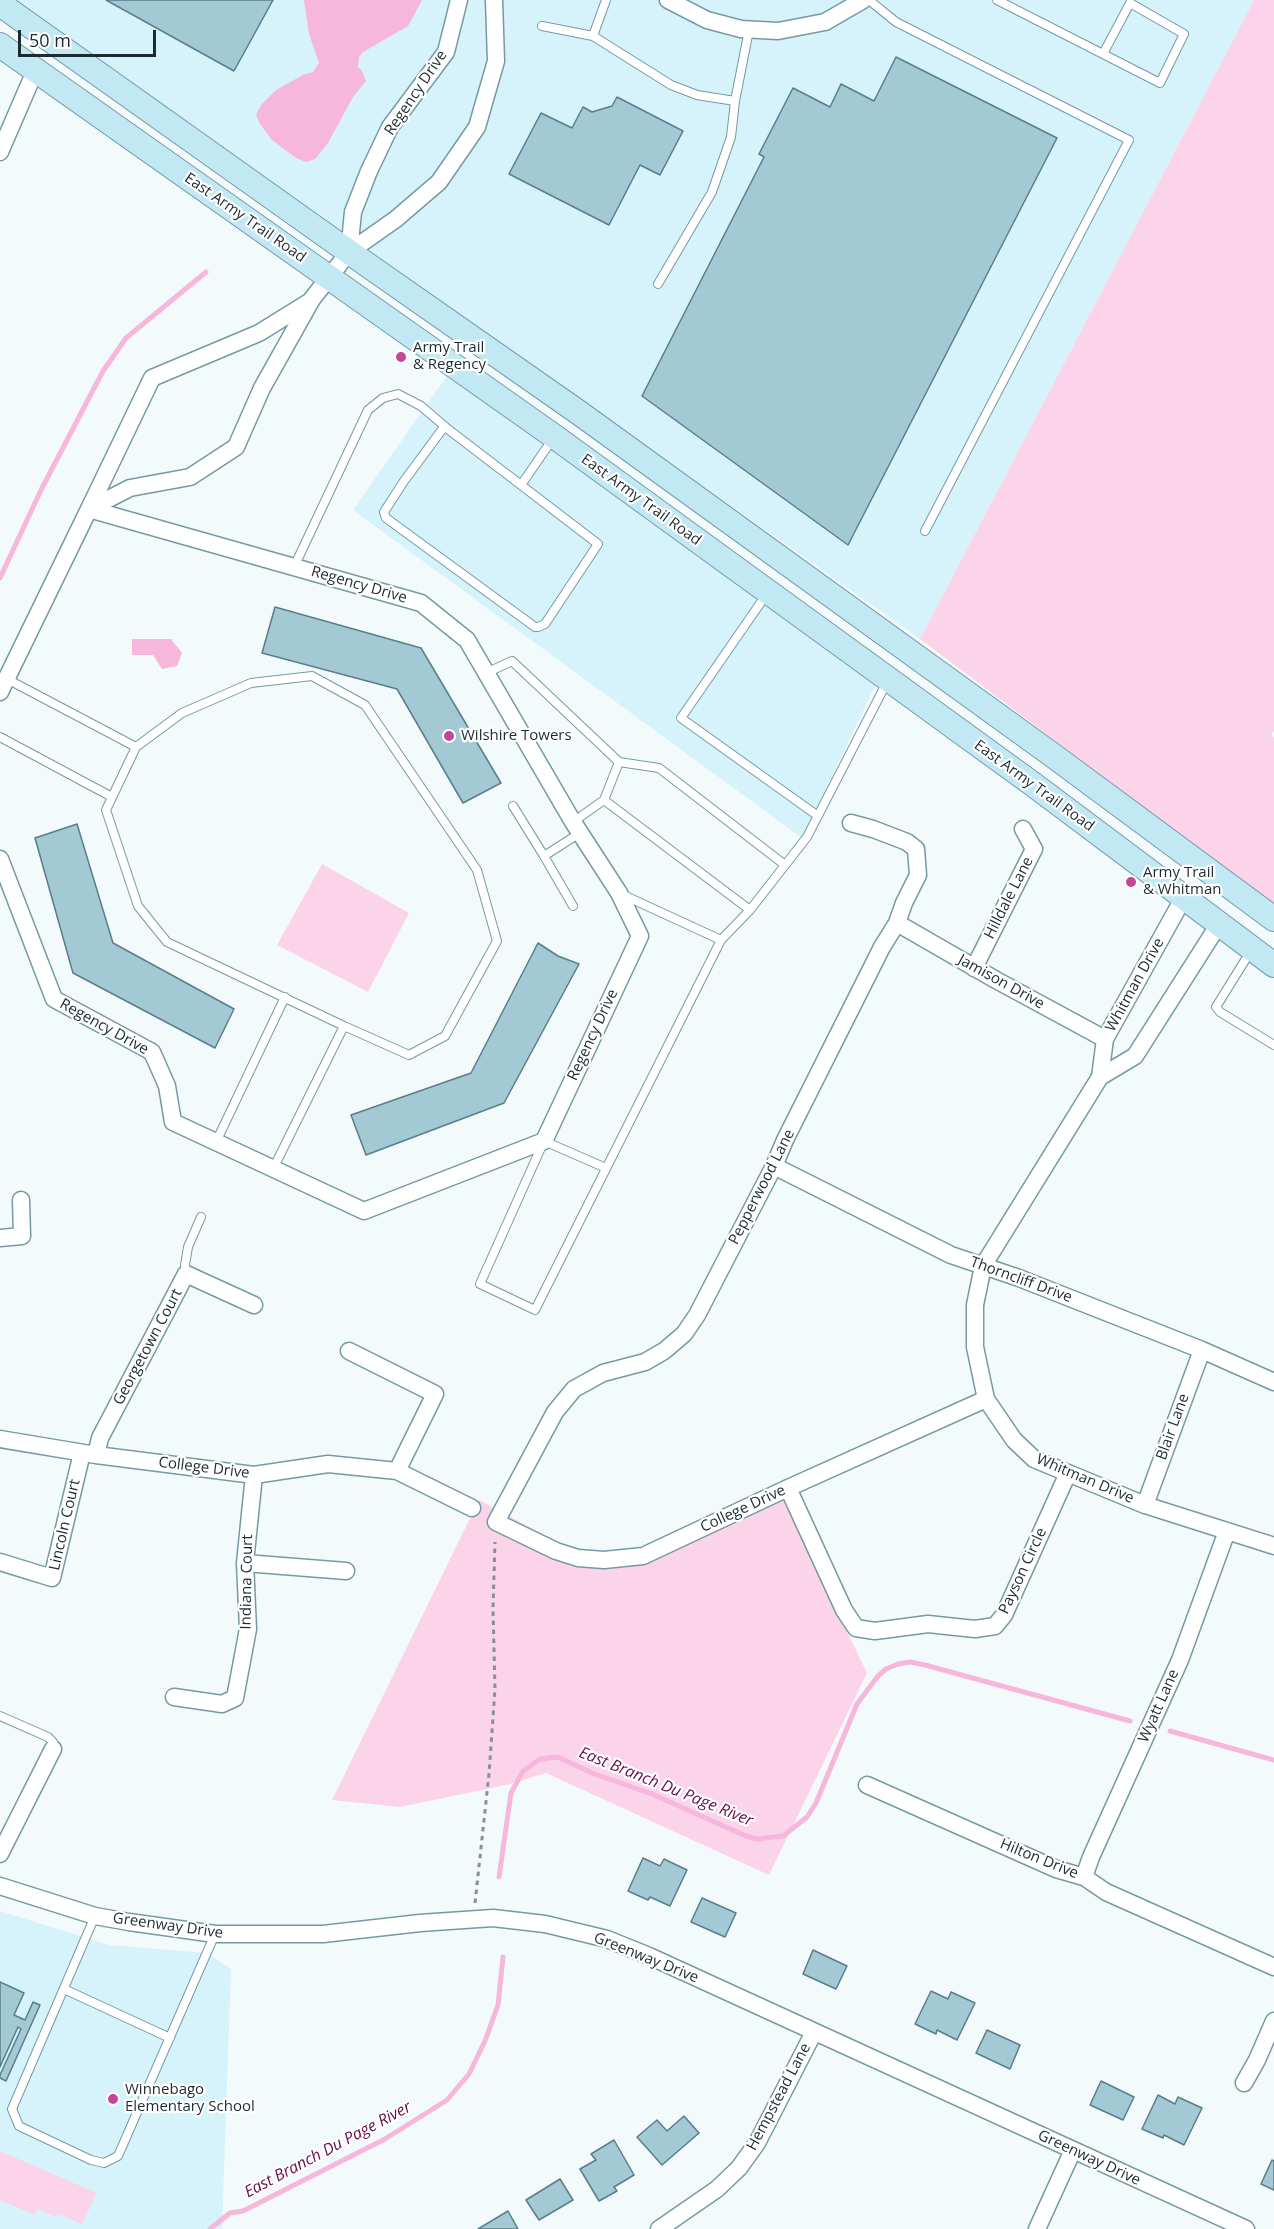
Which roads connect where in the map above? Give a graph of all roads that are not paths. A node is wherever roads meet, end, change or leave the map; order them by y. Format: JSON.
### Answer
{"nodes":[{"id":1,"x":459,"y":0,"type":"edge"},
{"id":2,"x":494,"y":0,"type":"edge"},
{"id":3,"x":606,"y":0,"type":"edge"},
{"id":4,"x":668,"y":0,"type":"edge"},
{"id":5,"x":863,"y":0,"type":"edge"},
{"id":6,"x":869,"y":0,"type":"edge"},
{"id":7,"x":997,"y":0,"type":"edge"},
{"id":8,"x":0,"y":4,"type":"edge"},
{"id":9,"x":542,"y":26,"type":"dead end"},
{"id":10,"x":749,"y":30,"type":"junction"},
{"id":11,"x":593,"y":36,"type":"junction"},
{"id":12,"x":0,"y":45,"type":"edge"},
{"id":13,"x":1103,"y":54,"type":"junction"},
{"id":14,"x":35,"y":71,"type":"junction"},
{"id":15,"x":735,"y":101,"type":"junction"},
{"id":16,"x":0,"y":152,"type":"edge"},
{"id":17,"x":349,"y":252,"type":"junction"},
{"id":18,"x":330,"y":276,"type":"junction"},
{"id":19,"x":658,"y":284,"type":"dead end"},
{"id":20,"x":310,"y":301,"type":"junction"},
{"id":21,"x":444,"y":427,"type":"junction"},
{"id":22,"x":555,"y":437,"type":"junction"},
{"id":23,"x":521,"y":485,"type":"junction"},
{"id":24,"x":89,"y":509,"type":"junction"},
{"id":25,"x":925,"y":531,"type":"dead end"},
{"id":26,"x":294,"y":567,"type":"junction"},
{"id":27,"x":768,"y":592,"type":"junction"},
{"id":28,"x":486,"y":673,"type":"junction"},
{"id":29,"x":888,"y":679,"type":"junction"},
{"id":30,"x":3,"y":686,"type":"edge"},
{"id":31,"x":0,"y":737,"type":"edge"},
{"id":32,"x":136,"y":747,"type":"junction"},
{"id":33,"x":619,"y":762,"type":"junction"},
{"id":34,"x":112,"y":797,"type":"junction"},
{"id":35,"x":604,"y":800,"type":"junction"},
{"id":36,"x":513,"y":806,"type":"dead end"},
{"id":37,"x":818,"y":816,"type":"junction"},
{"id":38,"x":850,"y":824,"type":"dead end"},
{"id":39,"x":577,"y":827,"type":"junction"},
{"id":40,"x":1023,"y":829,"type":"dead end"},
{"id":41,"x":544,"y":856,"type":"junction"},
{"id":42,"x":0,"y":859,"type":"edge"},
{"id":43,"x":785,"y":865,"type":"junction"},
{"id":44,"x":619,"y":893,"type":"junction"},
{"id":45,"x":1184,"y":897,"type":"junction"},
{"id":46,"x":573,"y":906,"type":"dead end"},
{"id":47,"x":750,"y":910,"type":"junction"},
{"id":48,"x":1274,"y":919,"type":"edge"},
{"id":49,"x":897,"y":922,"type":"junction"},
{"id":50,"x":1219,"y":924,"type":"junction"},
{"id":51,"x":721,"y":940,"type":"junction"},
{"id":52,"x":1252,"y":949,"type":"junction"},
{"id":53,"x":1274,"y":965,"type":"edge"},
{"id":54,"x":974,"y":968,"type":"junction"},
{"id":55,"x":285,"y":998,"type":"junction"},
{"id":56,"x":344,"y":1026,"type":"junction"},
{"id":57,"x":1105,"y":1039,"type":"junction"},
{"id":58,"x":1274,"y":1045,"type":"edge"},
{"id":59,"x":1100,"y":1077,"type":"junction"},
{"id":60,"x":544,"y":1141,"type":"junction"},
{"id":61,"x":216,"y":1142,"type":"junction"},
{"id":62,"x":774,"y":1166,"type":"junction"},
{"id":63,"x":273,"y":1168,"type":"junction"},
{"id":64,"x":606,"y":1168,"type":"junction"},
{"id":65,"x":21,"y":1200,"type":"dead end"},
{"id":66,"x":201,"y":1217,"type":"dead end"},
{"id":67,"x":0,"y":1238,"type":"edge"},
{"id":68,"x":983,"y":1266,"type":"junction"},
{"id":69,"x":186,"y":1274,"type":"junction"},
{"id":70,"x":254,"y":1305,"type":"dead end"},
{"id":71,"x":1202,"y":1350,"type":"junction"},
{"id":72,"x":349,"y":1351,"type":"dead end"},
{"id":73,"x":1274,"y":1382,"type":"edge"},
{"id":74,"x":986,"y":1399,"type":"junction"},
{"id":75,"x":0,"y":1439,"type":"edge"},
{"id":76,"x":89,"y":1454,"type":"junction"},
{"id":77,"x":397,"y":1471,"type":"junction"},
{"id":78,"x":1068,"y":1473,"type":"junction"},
{"id":79,"x":254,"y":1475,"type":"junction"},
{"id":80,"x":788,"y":1488,"type":"junction"},
{"id":81,"x":1145,"y":1505,"type":"junction"},
{"id":82,"x":472,"y":1508,"type":"dead end"},
{"id":83,"x":496,"y":1522,"type":"joint"},
{"id":84,"x":1227,"y":1531,"type":"junction"},
{"id":85,"x":1274,"y":1546,"type":"edge"},
{"id":86,"x":0,"y":1562,"type":"edge"},
{"id":87,"x":245,"y":1563,"type":"junction"},
{"id":88,"x":346,"y":1571,"type":"dead end"},
{"id":89,"x":174,"y":1697,"type":"dead end"},
{"id":90,"x":0,"y":1716,"type":"edge"},
{"id":91,"x":53,"y":1749,"type":"joint"},
{"id":92,"x":867,"y":1785,"type":"dead end"},
{"id":93,"x":0,"y":1854,"type":"edge"},
{"id":94,"x":1084,"y":1877,"type":"junction"},
{"id":95,"x":0,"y":1886,"type":"edge"},
{"id":96,"x":95,"y":1916,"type":"junction"},
{"id":97,"x":214,"y":1934,"type":"junction"},
{"id":98,"x":1274,"y":1967,"type":"edge"},
{"id":99,"x":64,"y":1989,"type":"junction"},
{"id":100,"x":1274,"y":2021,"type":"edge"},
{"id":101,"x":814,"y":2032,"type":"junction"},
{"id":102,"x":170,"y":2038,"type":"junction"},
{"id":103,"x":1244,"y":2083,"type":"dead end"},
{"id":104,"x":1073,"y":2150,"type":"junction"},
{"id":105,"x":659,"y":2229,"type":"edge"},
{"id":106,"x":1037,"y":2229,"type":"edge"},
{"id":107,"x":1246,"y":2229,"type":"edge"}],
"edges":[{"from":1,"to":17,"type":"street","name":"Regency Drive"},
{"from":2,"to":17,"type":"street"},
{"from":3,"to":11,"type":"lane"},
{"from":4,"to":10,"type":"street"},
{"from":5,"to":10,"type":"street"},
{"from":6,"to":25,"type":"lane"},
{"from":7,"to":13,"type":"lane"},
{"from":8,"to":17,"type":"main road"},
{"from":9,"to":11,"type":"lane"},
{"from":10,"to":15,"type":"lane"},
{"from":11,"to":15,"type":"lane"},
{"from":12,"to":14,"type":"main road","name":"East Army Trail Road"},
{"from":13,"to":13,"type":"lane"},
{"from":14,"to":16,"type":"street"},
{"from":14,"to":18,"type":"main road","name":"East Army Trail Road"},
{"from":15,"to":19,"type":"lane"},
{"from":17,"to":18,"type":"street"},
{"from":17,"to":48,"type":"main road"},
{"from":18,"to":20,"type":"street"},
{"from":18,"to":22,"type":"main road","name":"East Army Trail Road"},
{"from":20,"to":24,"type":"street"},
{"from":20,"to":24,"type":"street"},
{"from":21,"to":23,"type":"lane"},
{"from":21,"to":23,"type":"lane"},
{"from":21,"to":26,"type":"lane"},
{"from":22,"to":23,"type":"lane"},
{"from":22,"to":27,"type":"main road","name":"East Army Trail Road"},
{"from":24,"to":26,"type":"street","name":"Regency Drive"},
{"from":24,"to":30,"type":"street"},
{"from":26,"to":28,"type":"street","name":"Regency Drive"},
{"from":27,"to":29,"type":"main road","name":"East Army Trail Road"},
{"from":27,"to":37,"type":"lane"},
{"from":28,"to":33,"type":"lane"},
{"from":28,"to":39,"type":"street","name":"Regency Drive"},
{"from":29,"to":37,"type":"lane"},
{"from":29,"to":45,"type":"main road","name":"East Army Trail Road"},
{"from":30,"to":32,"type":"lane"},
{"from":31,"to":34,"type":"lane"},
{"from":32,"to":34,"type":"lane"},
{"from":32,"to":56,"type":"lane"},
{"from":33,"to":35,"type":"lane"},
{"from":33,"to":43,"type":"lane"},
{"from":34,"to":55,"type":"lane"},
{"from":35,"to":39,"type":"lane"},
{"from":35,"to":47,"type":"lane"},
{"from":36,"to":41,"type":"lane"},
{"from":37,"to":43,"type":"lane"},
{"from":38,"to":49,"type":"street","name":"Pepperwood Lane"},
{"from":39,"to":41,"type":"lane"},
{"from":39,"to":44,"type":"street","name":"Regency Drive"},
{"from":40,"to":54,"type":"street","name":"Hilldale Lane"},
{"from":41,"to":46,"type":"lane"},
{"from":42,"to":61,"type":"street","name":"Regency Drive"},
{"from":43,"to":47,"type":"lane"},
{"from":44,"to":51,"type":"lane"},
{"from":44,"to":60,"type":"street","name":"Regency Drive"},
{"from":45,"to":50,"type":"main road","name":"East Army Trail Road"},
{"from":45,"to":57,"type":"street","name":"Whitman Drive"},
{"from":47,"to":51,"type":"lane"},
{"from":49,"to":54,"type":"street","name":"Jamison Drive"},
{"from":49,"to":62,"type":"street","name":"Pepperwood Lane"},
{"from":50,"to":52,"type":"main road","name":"East Army Trail Road"},
{"from":50,"to":59,"type":"street","name":"Whitman Drive"},
{"from":51,"to":64,"type":"lane"},
{"from":52,"to":53,"type":"main road","name":"East Army Trail Road"},
{"from":52,"to":58,"type":"lane"},
{"from":54,"to":57,"type":"street","name":"Jamison Drive"},
{"from":55,"to":56,"type":"lane"},
{"from":55,"to":61,"type":"lane"},
{"from":56,"to":63,"type":"lane"},
{"from":57,"to":59,"type":"street","name":"Whitman Drive"},
{"from":59,"to":68,"type":"street","name":"Whitman Drive"},
{"from":60,"to":63,"type":"street","name":"Regency Drive"},
{"from":60,"to":64,"type":"lane"},
{"from":60,"to":64,"type":"lane"},
{"from":61,"to":63,"type":"street","name":"Regency Drive"},
{"from":62,"to":68,"type":"street","name":"Thorncliff Drive"},
{"from":62,"to":83,"type":"street","name":"Pepperwood Lane"},
{"from":65,"to":67,"type":"street"},
{"from":66,"to":69,"type":"lane"},
{"from":68,"to":71,"type":"street","name":"Thorncliff Drive"},
{"from":68,"to":74,"type":"street","name":"Whitman Drive"},
{"from":69,"to":70,"type":"street","name":"Georgetown Court"},
{"from":69,"to":76,"type":"street","name":"Georgetown Court"},
{"from":71,"to":73,"type":"street","name":"Thorncliff Drive"},
{"from":71,"to":81,"type":"street","name":"Blair Lane"},
{"from":72,"to":77,"type":"street"},
{"from":74,"to":78,"type":"street","name":"Whitman Drive"},
{"from":74,"to":80,"type":"street","name":"College Drive"},
{"from":75,"to":76,"type":"street","name":"College Drive"},
{"from":76,"to":79,"type":"street","name":"College Drive"},
{"from":76,"to":86,"type":"street","name":"Lincoln Court"},
{"from":77,"to":79,"type":"street","name":"College Drive"},
{"from":77,"to":82,"type":"street","name":"College Drive"},
{"from":78,"to":80,"type":"street","name":"Payson Circle"},
{"from":78,"to":81,"type":"street","name":"Whitman Drive"},
{"from":79,"to":87,"type":"street","name":"Indiana Court"},
{"from":80,"to":83,"type":"street","name":"College Drive"},
{"from":81,"to":84,"type":"street","name":"Whitman Drive"},
{"from":84,"to":85,"type":"street","name":"Whitman Drive"},
{"from":84,"to":94,"type":"street","name":"Wyatt Lane"},
{"from":87,"to":88,"type":"street"},
{"from":87,"to":89,"type":"street","name":"Indiana Court"},
{"from":90,"to":91,"type":"lane"},
{"from":91,"to":93,"type":"street"},
{"from":92,"to":94,"type":"street","name":"Hilton Drive"},
{"from":94,"to":98,"type":"street","name":"Hilton Drive"},
{"from":95,"to":96,"type":"street","name":"Greenway Drive"},
{"from":96,"to":97,"type":"street","name":"Greenway Drive"},
{"from":96,"to":99,"type":"lane"},
{"from":97,"to":101,"type":"street","name":"Greenway Drive"},
{"from":97,"to":102,"type":"lane"},
{"from":99,"to":102,"type":"lane"},
{"from":99,"to":102,"type":"lane"},
{"from":100,"to":103,"type":"street"},
{"from":101,"to":104,"type":"street","name":"Greenway Drive"},
{"from":101,"to":105,"type":"street","name":"Hempstead Lane"},
{"from":104,"to":106,"type":"street"},
{"from":104,"to":107,"type":"street","name":"Greenway Drive"}]}
